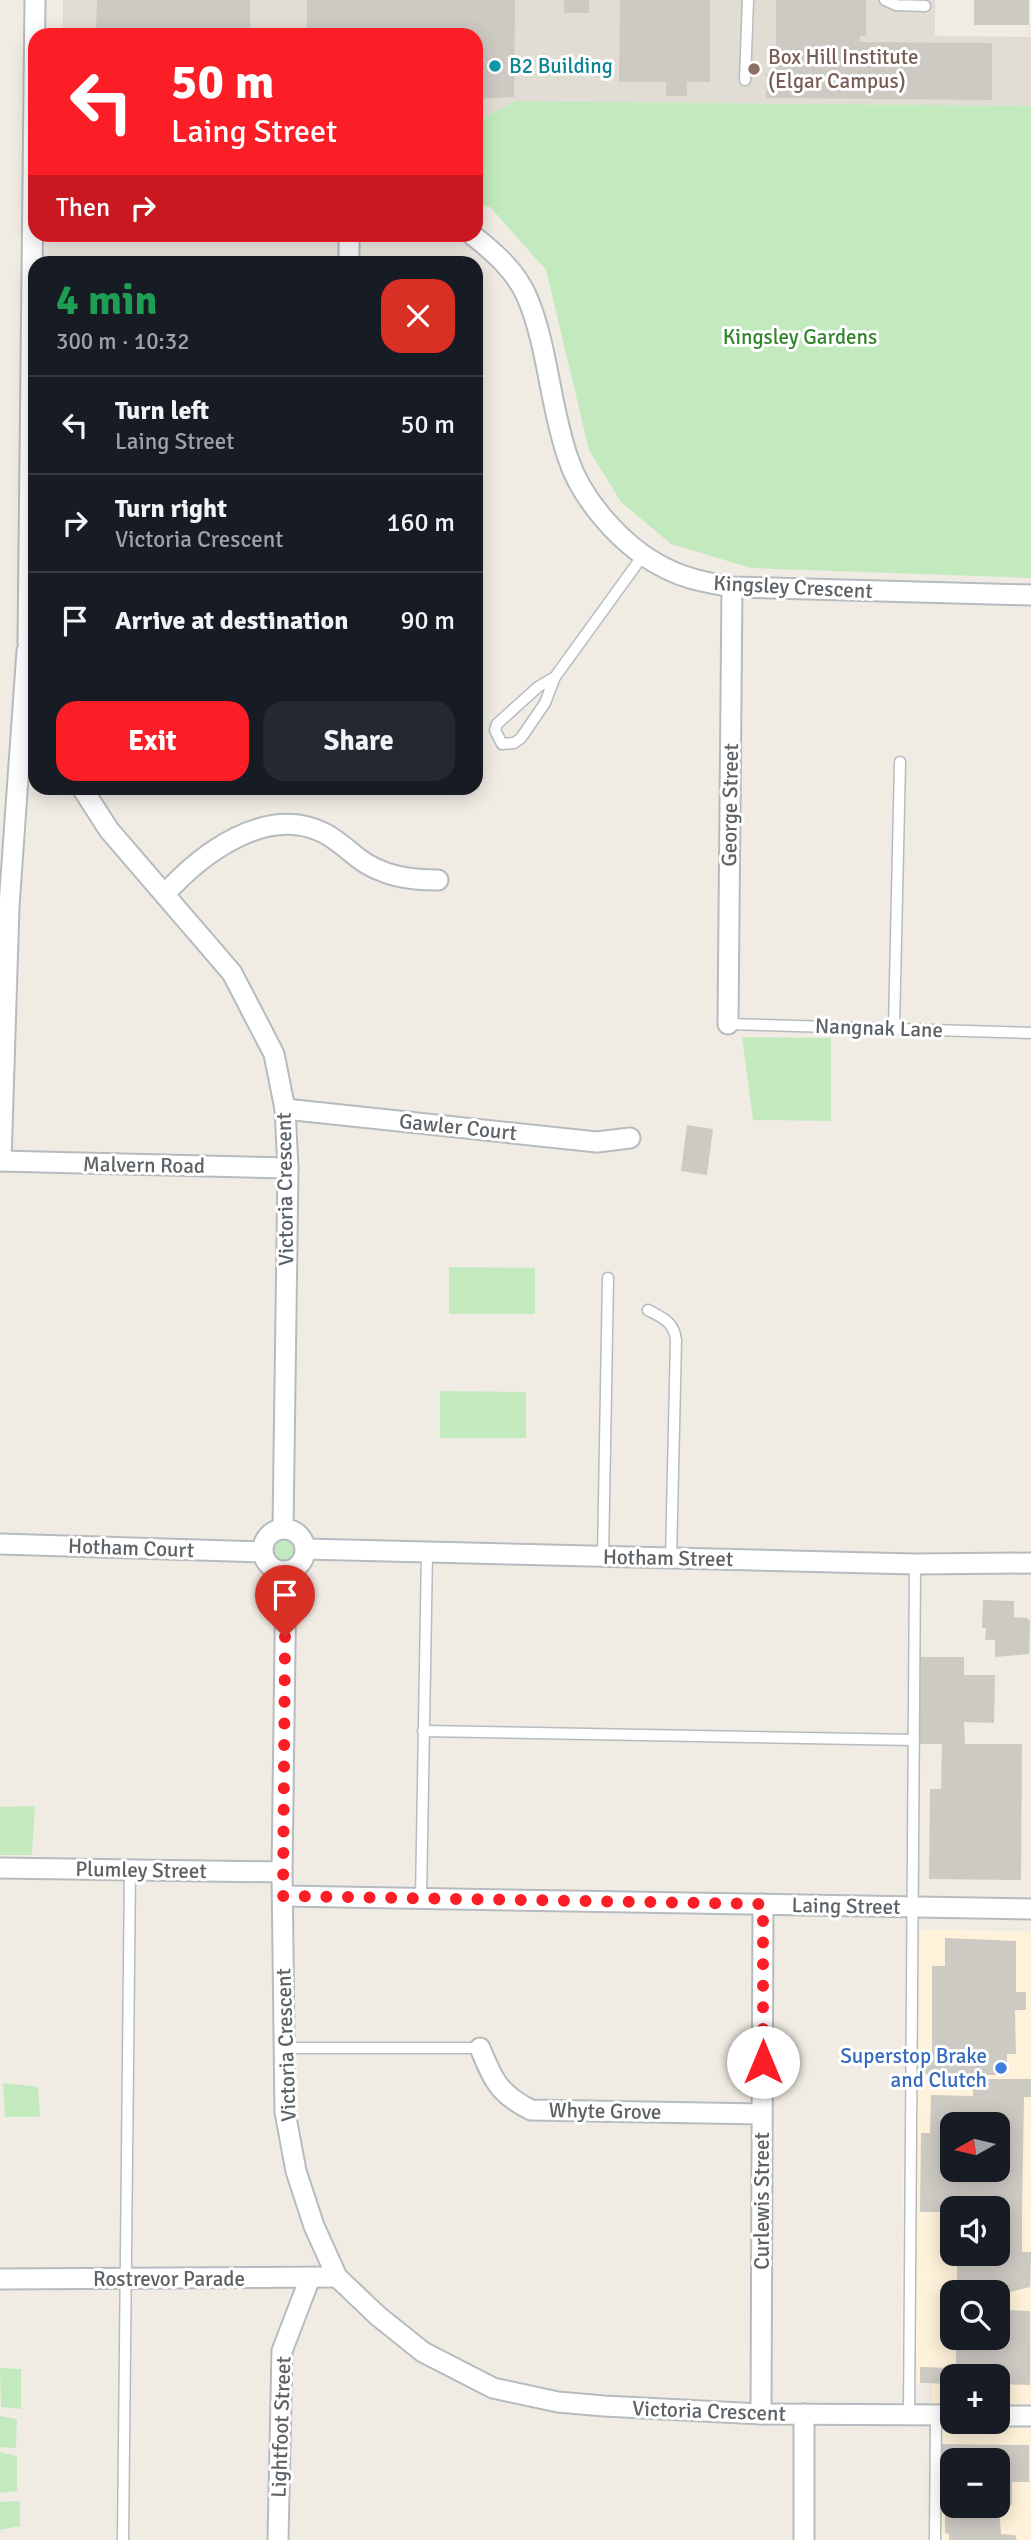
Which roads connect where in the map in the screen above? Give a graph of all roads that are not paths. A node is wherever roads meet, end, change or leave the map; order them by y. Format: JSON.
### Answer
{"nodes":[{"id":1,"x":35,"y":0,"type":"edge"},
{"id":2,"x":748,"y":0,"type":"edge"},
{"id":3,"x":886,"y":0,"type":"edge"},
{"id":4,"x":925,"y":6,"type":"dead end"},
{"id":5,"x":35,"y":28,"type":"edge"},
{"id":6,"x":745,"y":80,"type":"dead end"},
{"id":7,"x":481,"y":242,"type":"edge"},
{"id":8,"x":644,"y":554,"type":"junction"},
{"id":9,"x":732,"y":587,"type":"junction"},
{"id":10,"x":1031,"y":595,"type":"edge"},
{"id":11,"x":28,"y":643,"type":"edge"},
{"id":12,"x":555,"y":677,"type":"junction"},
{"id":13,"x":901,"y":762,"type":"dead end"},
{"id":14,"x":86,"y":795,"type":"edge"},
{"id":15,"x":438,"y":880,"type":"dead end"},
{"id":16,"x":165,"y":894,"type":"junction"},
{"id":17,"x":727,"y":1024,"type":"joint"},
{"id":18,"x":894,"y":1028,"type":"junction"},
{"id":19,"x":1031,"y":1033,"type":"edge"},
{"id":20,"x":285,"y":1109,"type":"junction"},
{"id":21,"x":630,"y":1138,"type":"dead end"},
{"id":22,"x":1,"y":1161,"type":"edge"},
{"id":23,"x":288,"y":1168,"type":"junction"},
{"id":24,"x":608,"y":1279,"type":"dead end"},
{"id":25,"x":648,"y":1310,"type":"dead end"},
{"id":26,"x":283,"y":1529,"type":"junction"},
{"id":27,"x":0,"y":1544,"type":"edge"},
{"id":28,"x":305,"y":1549,"type":"junction"},
{"id":29,"x":263,"y":1552,"type":"junction"},
{"id":30,"x":426,"y":1552,"type":"junction"},
{"id":31,"x":603,"y":1556,"type":"junction"},
{"id":32,"x":671,"y":1558,"type":"junction"},
{"id":33,"x":1031,"y":1563,"type":"edge"},
{"id":34,"x":915,"y":1564,"type":"junction"},
{"id":35,"x":286,"y":1571,"type":"junction"},
{"id":36,"x":424,"y":1731,"type":"junction"},
{"id":37,"x":914,"y":1740,"type":"junction"},
{"id":38,"x":0,"y":1868,"type":"edge"},
{"id":39,"x":130,"y":1870,"type":"junction"},
{"id":40,"x":282,"y":1872,"type":"junction"},
{"id":41,"x":283,"y":1896,"type":"junction"},
{"id":42,"x":421,"y":1899,"type":"junction"},
{"id":43,"x":763,"y":1904,"type":"junction"},
{"id":44,"x":914,"y":1907,"type":"junction"},
{"id":45,"x":1031,"y":1909,"type":"edge"},
{"id":46,"x":282,"y":2048,"type":"junction"},
{"id":47,"x":480,"y":2048,"type":"joint"},
{"id":48,"x":762,"y":2114,"type":"junction"},
{"id":49,"x":337,"y":2277,"type":"junction"},
{"id":50,"x":310,"y":2278,"type":"junction"},
{"id":51,"x":0,"y":2279,"type":"edge"},
{"id":52,"x":127,"y":2279,"type":"junction"},
{"id":53,"x":761,"y":2414,"type":"junction"},
{"id":54,"x":804,"y":2414,"type":"junction"},
{"id":55,"x":909,"y":2415,"type":"junction"},
{"id":56,"x":940,"y":2415,"type":"edge"},
{"id":57,"x":1010,"y":2416,"type":"edge"},
{"id":58,"x":1031,"y":2416,"type":"edge"},
{"id":59,"x":943,"y":2434,"type":"edge"},
{"id":60,"x":123,"y":2540,"type":"edge"},
{"id":61,"x":278,"y":2540,"type":"edge"},
{"id":62,"x":804,"y":2540,"type":"edge"},
{"id":63,"x":935,"y":2540,"type":"edge"}],
"edges":[{"from":1,"to":5,"type":"street"},
{"from":2,"to":6,"type":"lane"},
{"from":3,"to":4,"type":"lane"},
{"from":7,"to":8,"type":"street","name":"Kingsley Crescent"},
{"from":8,"to":9,"type":"street","name":"Kingsley Crescent"},
{"from":8,"to":12,"type":"lane"},
{"from":9,"to":10,"type":"street","name":"Kingsley Crescent"},
{"from":9,"to":17,"type":"street","name":"George Street"},
{"from":11,"to":22,"type":"street"},
{"from":12,"to":12,"type":"lane"},
{"from":13,"to":18,"type":"lane"},
{"from":14,"to":16,"type":"street","name":"Victoria Crescent"},
{"from":15,"to":16,"type":"street"},
{"from":16,"to":20,"type":"street","name":"Victoria Crescent"},
{"from":17,"to":18,"type":"lane","name":"Nangnak Lane"},
{"from":18,"to":19,"type":"lane","name":"Nangnak Lane"},
{"from":20,"to":21,"type":"street","name":"Gawler Court"},
{"from":20,"to":23,"type":"street","name":"Victoria Crescent"},
{"from":22,"to":23,"type":"street","name":"Malvern Road"},
{"from":23,"to":26,"type":"street","name":"Victoria Crescent"},
{"from":24,"to":31,"type":"lane"},
{"from":25,"to":32,"type":"lane"},
{"from":26,"to":28,"type":"street"},
{"from":26,"to":29,"type":"street"},
{"from":27,"to":29,"type":"street","name":"Hotham Court"},
{"from":28,"to":30,"type":"street","name":"Hotham Street"},
{"from":28,"to":35,"type":"street"},
{"from":29,"to":35,"type":"street"},
{"from":30,"to":31,"type":"street","name":"Hotham Street"},
{"from":30,"to":36,"type":"lane"},
{"from":31,"to":32,"type":"street","name":"Hotham Street"},
{"from":32,"to":34,"type":"street","name":"Hotham Street"},
{"from":33,"to":34,"type":"street","name":"Hotham Street"},
{"from":34,"to":37,"type":"lane"},
{"from":35,"to":40,"type":"street","name":"Victoria Crescent"},
{"from":36,"to":37,"type":"lane"},
{"from":36,"to":42,"type":"lane"},
{"from":37,"to":44,"type":"lane"},
{"from":38,"to":39,"type":"street","name":"Plumley Street"},
{"from":39,"to":40,"type":"street","name":"Plumley Street"},
{"from":39,"to":52,"type":"lane"},
{"from":40,"to":41,"type":"street","name":"Victoria Crescent"},
{"from":41,"to":42,"type":"street","name":"Laing Street"},
{"from":41,"to":46,"type":"street","name":"Victoria Crescent"},
{"from":42,"to":43,"type":"street","name":"Laing Street"},
{"from":43,"to":44,"type":"street","name":"Laing Street"},
{"from":43,"to":48,"type":"street","name":"Curlewis Street"},
{"from":44,"to":45,"type":"street","name":"Laing Street"},
{"from":44,"to":55,"type":"lane"},
{"from":46,"to":47,"type":"lane"},
{"from":46,"to":49,"type":"street","name":"Victoria Crescent"},
{"from":47,"to":48,"type":"street","name":"Whyte Grove"},
{"from":48,"to":53,"type":"street","name":"Curlewis Street"},
{"from":49,"to":50,"type":"street","name":"Rostrevor Parade"},
{"from":49,"to":53,"type":"street","name":"Victoria Crescent"},
{"from":50,"to":52,"type":"street","name":"Rostrevor Parade"},
{"from":50,"to":61,"type":"street","name":"Lightfoot Street"},
{"from":51,"to":52,"type":"street","name":"Rostrevor Parade"},
{"from":52,"to":60,"type":"lane"},
{"from":53,"to":54,"type":"street","name":"Victoria Crescent"},
{"from":54,"to":55,"type":"street","name":"Victoria Crescent"},
{"from":54,"to":62,"type":"street"},
{"from":55,"to":56,"type":"street","name":"Victoria Crescent"},
{"from":57,"to":58,"type":"street"},
{"from":59,"to":63,"type":"lane"}]}
